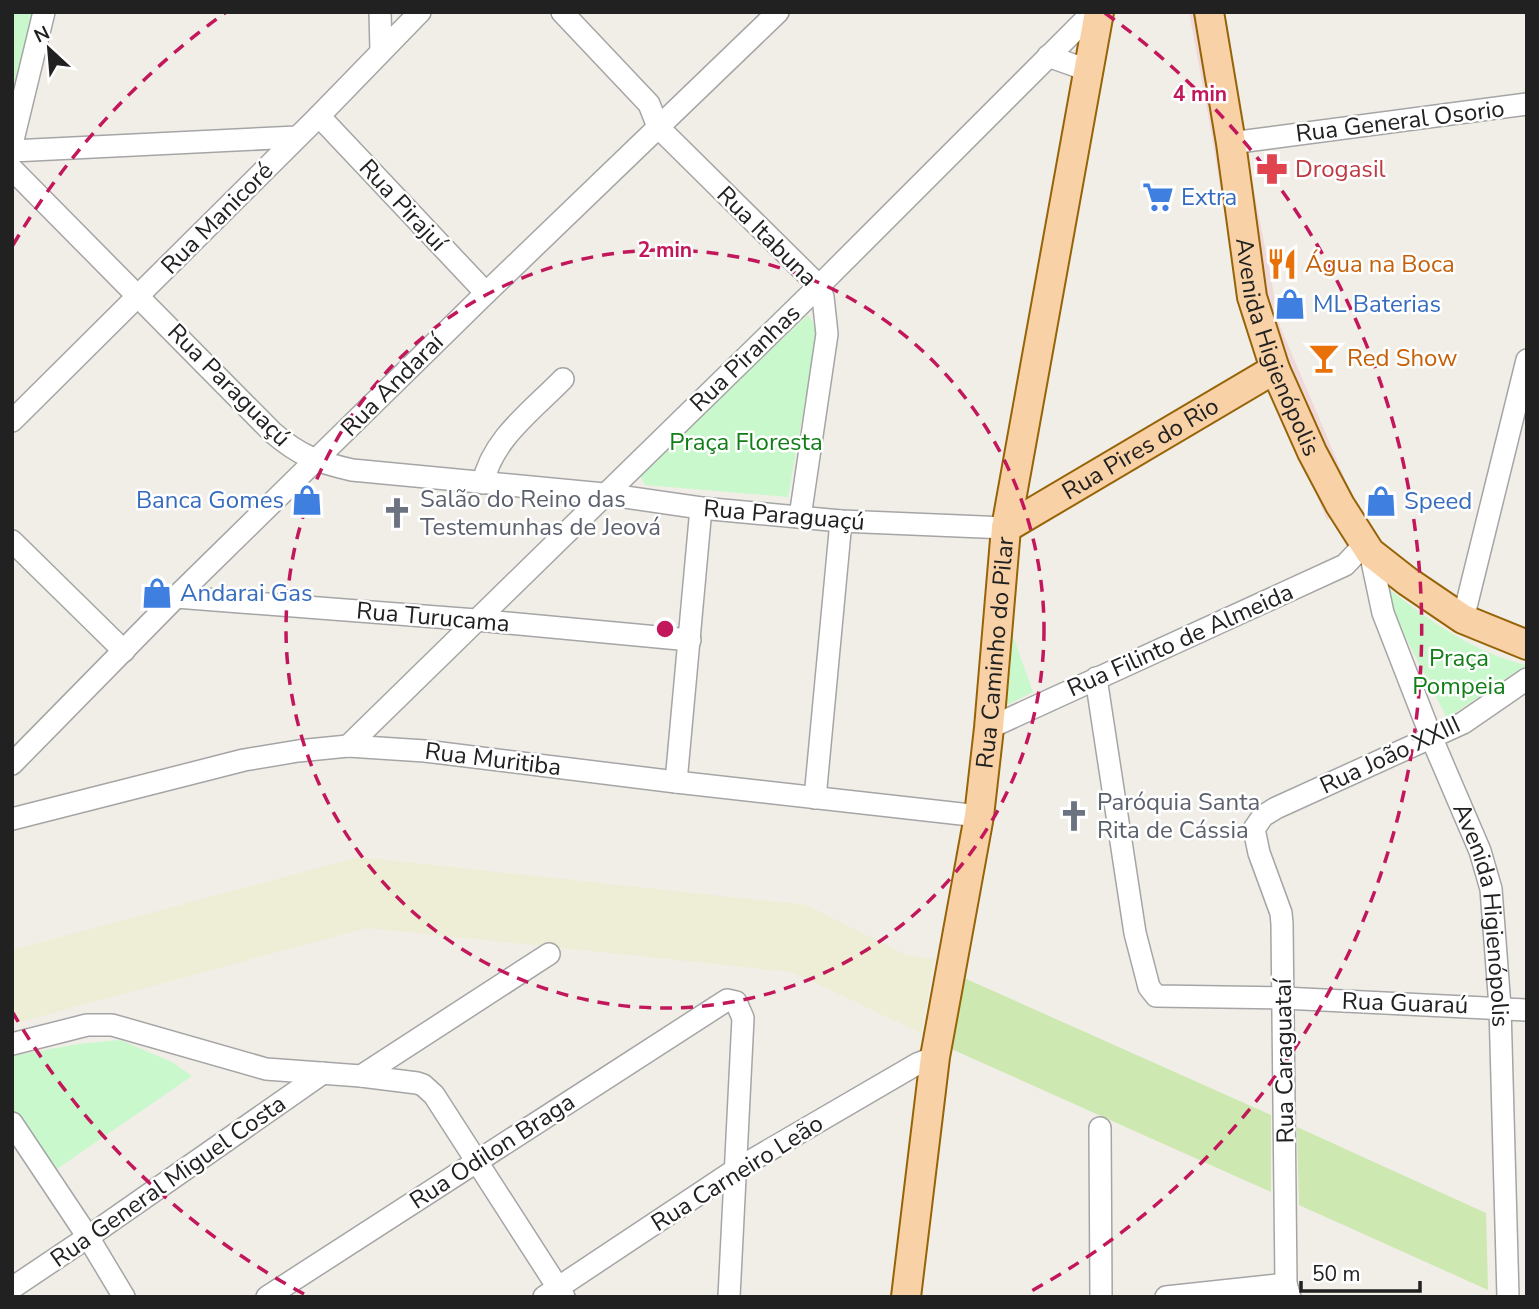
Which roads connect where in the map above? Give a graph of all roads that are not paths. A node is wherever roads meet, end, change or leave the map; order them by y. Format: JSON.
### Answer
{"nodes":[{"id":1,"x":44,"y":12,"type":"edge"},
{"id":2,"x":380,"y":12,"type":"edge"},
{"id":3,"x":419,"y":12,"type":"edge"},
{"id":4,"x":562,"y":12,"type":"edge"},
{"id":5,"x":778,"y":12,"type":"edge"},
{"id":6,"x":1093,"y":12,"type":"edge"},
{"id":7,"x":1099,"y":12,"type":"edge"},
{"id":8,"x":1209,"y":12,"type":"edge"},
{"id":9,"x":381,"y":50,"type":"junction"},
{"id":10,"x":1048,"y":56,"type":"junction"},
{"id":11,"x":1088,"y":73,"type":"junction"},
{"id":12,"x":1527,"y":104,"type":"edge"},
{"id":13,"x":319,"y":116,"type":"junction"},
{"id":14,"x":658,"y":127,"type":"junction"},
{"id":15,"x":297,"y":137,"type":"junction"},
{"id":16,"x":1231,"y":143,"type":"junction"},
{"id":17,"x":12,"y":144,"type":"edge"},
{"id":18,"x":12,"y":150,"type":"edge"},
{"id":19,"x":12,"y":169,"type":"edge"},
{"id":20,"x":819,"y":286,"type":"junction"},
{"id":21,"x":486,"y":293,"type":"junction"},
{"id":22,"x":139,"y":295,"type":"junction"},
{"id":23,"x":1526,"y":367,"type":"edge"},
{"id":24,"x":1275,"y":369,"type":"junction"},
{"id":25,"x":564,"y":379,"type":"dead end"},
{"id":26,"x":12,"y":421,"type":"edge"},
{"id":27,"x":315,"y":461,"type":"junction"},
{"id":28,"x":483,"y":483,"type":"junction"},
{"id":29,"x":604,"y":494,"type":"junction"},
{"id":30,"x":701,"y":508,"type":"junction"},
{"id":31,"x":800,"y":517,"type":"junction"},
{"id":32,"x":841,"y":522,"type":"junction"},
{"id":33,"x":1006,"y":528,"type":"junction"},
{"id":34,"x":12,"y":541,"type":"edge"},
{"id":35,"x":1367,"y":548,"type":"junction"},
{"id":36,"x":176,"y":597,"type":"junction"},
{"id":37,"x":1463,"y":618,"type":"junction"},
{"id":38,"x":476,"y":620,"type":"junction"},
{"id":39,"x":690,"y":640,"type":"junction"},
{"id":40,"x":1527,"y":645,"type":"edge"},
{"id":41,"x":124,"y":651,"type":"junction"},
{"id":42,"x":1096,"y":678,"type":"junction"},
{"id":43,"x":1527,"y":679,"type":"edge"},
{"id":44,"x":989,"y":728,"type":"junction"},
{"id":45,"x":1432,"y":739,"type":"junction"},
{"id":46,"x":348,"y":746,"type":"junction"},
{"id":47,"x":12,"y":764,"type":"edge"},
{"id":48,"x":676,"y":782,"type":"junction"},
{"id":49,"x":815,"y":797,"type":"junction"},
{"id":50,"x":979,"y":816,"type":"junction"},
{"id":51,"x":12,"y":819,"type":"edge"},
{"id":52,"x":1254,"y":829,"type":"joint"},
{"id":53,"x":549,"y":954,"type":"dead end"},
{"id":54,"x":1283,"y":998,"type":"junction"},
{"id":55,"x":1500,"y":1007,"type":"junction"},
{"id":56,"x":1527,"y":1010,"type":"edge"},
{"id":57,"x":12,"y":1044,"type":"edge"},
{"id":58,"x":935,"y":1057,"type":"junction"},
{"id":59,"x":323,"y":1073,"type":"junction"},
{"id":60,"x":360,"y":1076,"type":"junction"},
{"id":61,"x":12,"y":1123,"type":"edge"},
{"id":62,"x":1100,"y":1128,"type":"dead end"},
{"id":63,"x":477,"y":1161,"type":"junction"},
{"id":64,"x":736,"y":1170,"type":"junction"},
{"id":65,"x":88,"y":1237,"type":"junction"},
{"id":66,"x":12,"y":1288,"type":"edge"},
{"id":67,"x":1288,"y":1290,"type":"edge"},
{"id":68,"x":556,"y":1294,"type":"edge"},
{"id":69,"x":124,"y":1297,"type":"edge"},
{"id":70,"x":268,"y":1297,"type":"edge"},
{"id":71,"x":729,"y":1297,"type":"edge"},
{"id":72,"x":906,"y":1297,"type":"edge"},
{"id":73,"x":1101,"y":1297,"type":"edge"},
{"id":74,"x":1166,"y":1297,"type":"edge"},
{"id":75,"x":1508,"y":1297,"type":"edge"}],
"edges":[{"from":1,"to":17,"type":"street"},
{"from":2,"to":9,"type":"street"},
{"from":3,"to":9,"type":"street","name":"Rua Manicoré"},
{"from":4,"to":14,"type":"street","name":"Rua Itabuna"},
{"from":5,"to":14,"type":"street","name":"Rua Andaraí"},
{"from":6,"to":10,"type":"street","name":"Rua Piranhas"},
{"from":7,"to":11,"type":"main road","name":"Rua Caminho do Pilar"},
{"from":8,"to":16,"type":"main road","name":"Avenida Higienópolis"},
{"from":9,"to":13,"type":"street","name":"Rua Manicoré"},
{"from":10,"to":11,"type":"street"},
{"from":10,"to":20,"type":"street","name":"Rua Piranhas"},
{"from":11,"to":33,"type":"main road","name":"Rua Caminho do Pilar"},
{"from":12,"to":16,"type":"street","name":"Rua General Osorio"},
{"from":13,"to":15,"type":"street","name":"Rua Manicoré"},
{"from":13,"to":21,"type":"street","name":"Rua Pirajuí"},
{"from":14,"to":20,"type":"street","name":"Rua Itabuna"},
{"from":14,"to":21,"type":"street","name":"Rua Andaraí"},
{"from":15,"to":18,"type":"street"},
{"from":15,"to":22,"type":"street","name":"Rua Manicoré"},
{"from":16,"to":24,"type":"main road","name":"Avenida Higienópolis"},
{"from":19,"to":22,"type":"street","name":"Rua Paraguaçú"},
{"from":20,"to":29,"type":"street","name":"Rua Piranhas"},
{"from":20,"to":31,"type":"street","name":"Rua Itabuna"},
{"from":21,"to":27,"type":"street","name":"Rua Andaraí"},
{"from":22,"to":26,"type":"street","name":"Rua Manicoré"},
{"from":22,"to":27,"type":"street","name":"Rua Paraguaçú"},
{"from":23,"to":37,"type":"street"},
{"from":24,"to":33,"type":"main road","name":"Rua Pires do Rio"},
{"from":24,"to":35,"type":"main road","name":"Avenida Higienópolis"},
{"from":25,"to":28,"type":"street"},
{"from":27,"to":28,"type":"street","name":"Rua Paraguaçú"},
{"from":27,"to":36,"type":"street","name":"Rua Andaraí"},
{"from":28,"to":29,"type":"street","name":"Rua Paraguaçú"},
{"from":29,"to":30,"type":"street","name":"Rua Paraguaçú"},
{"from":29,"to":38,"type":"street","name":"Rua Piranhas"},
{"from":30,"to":31,"type":"street","name":"Rua Paraguaçú"},
{"from":30,"to":39,"type":"street"},
{"from":31,"to":32,"type":"street","name":"Rua Paraguaçú"},
{"from":32,"to":33,"type":"street","name":"Rua Paraguaçú"},
{"from":32,"to":49,"type":"street"},
{"from":33,"to":44,"type":"main road","name":"Rua Caminho do Pilar"},
{"from":34,"to":41,"type":"street"},
{"from":35,"to":37,"type":"main road"},
{"from":35,"to":42,"type":"street","name":"Rua Filinto de Almeida"},
{"from":35,"to":45,"type":"street","name":"Avenida Higienópolis"},
{"from":36,"to":38,"type":"street","name":"Rua Turucama"},
{"from":36,"to":41,"type":"street","name":"Rua Andaraí"},
{"from":37,"to":40,"type":"main road"},
{"from":38,"to":39,"type":"street","name":"Rua Turucama"},
{"from":38,"to":46,"type":"street","name":"Rua Piranhas"},
{"from":39,"to":48,"type":"street"},
{"from":41,"to":47,"type":"street","name":"Rua Andaraí"},
{"from":42,"to":44,"type":"street","name":"Rua Filinto de Almeida"},
{"from":42,"to":54,"type":"street","name":"Rua Guaraú"},
{"from":43,"to":45,"type":"street","name":"Rua João XXIII"},
{"from":44,"to":50,"type":"main road","name":"Rua Caminho do Pilar"},
{"from":45,"to":52,"type":"street","name":"Rua João XXIII"},
{"from":45,"to":55,"type":"street","name":"Avenida Higienópolis"},
{"from":46,"to":48,"type":"street","name":"Rua Muritiba"},
{"from":46,"to":51,"type":"street","name":"Rua Muritiba"},
{"from":48,"to":49,"type":"street","name":"Rua Muritiba"},
{"from":49,"to":50,"type":"street","name":"Rua Muritiba"},
{"from":50,"to":58,"type":"main road","name":"Rua Caminho do Pilar"},
{"from":52,"to":54,"type":"street","name":"Rua Caraguataí"},
{"from":53,"to":60,"type":"street"},
{"from":54,"to":55,"type":"street","name":"Rua Guaraú"},
{"from":54,"to":67,"type":"street","name":"Rua Caraguataí"},
{"from":55,"to":56,"type":"street","name":"Rua Guaraú"},
{"from":55,"to":75,"type":"street","name":"Avenida Higienópolis"},
{"from":57,"to":59,"type":"street"},
{"from":58,"to":64,"type":"street","name":"Rua Carneiro Leão"},
{"from":58,"to":72,"type":"main road","name":"Rua Caminho do Pilar"},
{"from":59,"to":60,"type":"street"},
{"from":59,"to":65,"type":"street","name":"Rua General Miguel Costa"},
{"from":60,"to":63,"type":"street"},
{"from":61,"to":65,"type":"street"},
{"from":62,"to":73,"type":"street"},
{"from":63,"to":64,"type":"street","name":"Rua Odilon Braga"},
{"from":63,"to":68,"type":"street"},
{"from":63,"to":70,"type":"street","name":"Rua Odilon Braga"},
{"from":64,"to":68,"type":"street","name":"Rua Carneiro Leão"},
{"from":64,"to":71,"type":"street"},
{"from":65,"to":66,"type":"street","name":"Rua General Miguel Costa"},
{"from":65,"to":69,"type":"street"},
{"from":67,"to":74,"type":"street"}]}
